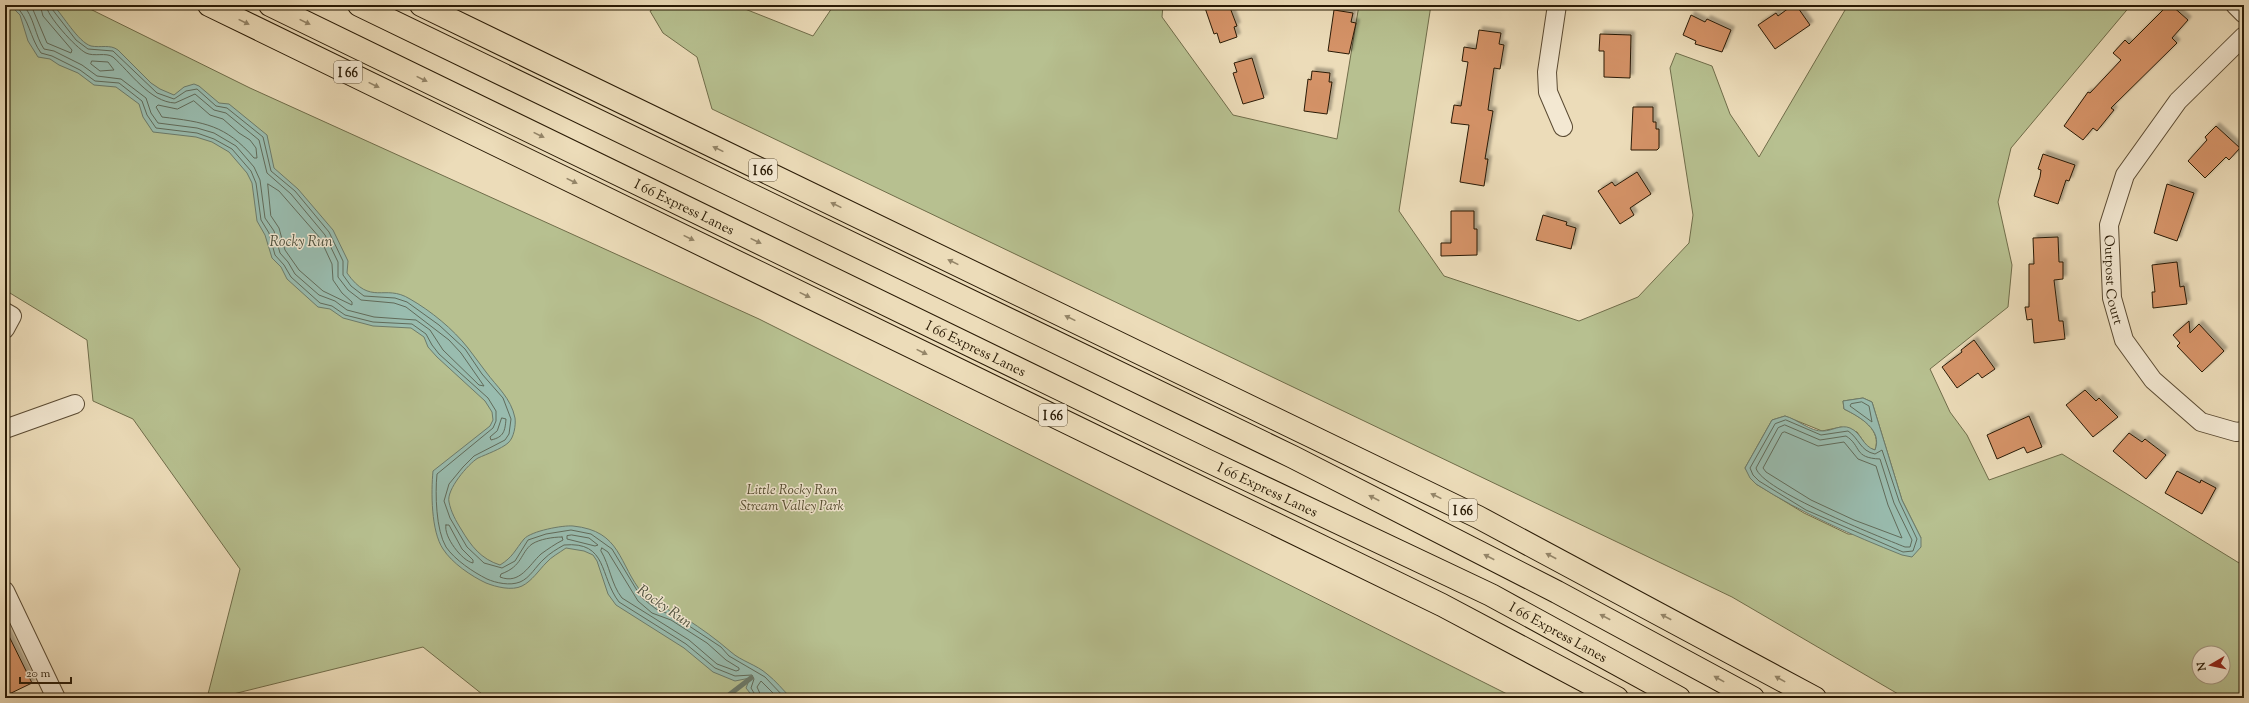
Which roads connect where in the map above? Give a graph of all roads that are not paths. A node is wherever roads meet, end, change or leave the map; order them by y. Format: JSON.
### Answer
{"nodes":[{"id":1,"x":209,"y":5,"type":"edge"},
{"id":2,"x":270,"y":5,"type":"edge"},
{"id":3,"x":359,"y":5,"type":"edge"},
{"id":4,"x":420,"y":5,"type":"edge"},
{"id":5,"x":1557,"y":5,"type":"edge"},
{"id":6,"x":2235,"y":5,"type":"edge"},
{"id":7,"x":2244,"y":14,"type":"edge"},
{"id":8,"x":2244,"y":36,"type":"edge"},
{"id":9,"x":1563,"y":127,"type":"dead end"},
{"id":10,"x":5,"y":312,"type":"edge"},
{"id":11,"x":5,"y":329,"type":"edge"},
{"id":12,"x":75,"y":404,"type":"dead end"},
{"id":13,"x":5,"y":429,"type":"edge"},
{"id":14,"x":2244,"y":431,"type":"edge"},
{"id":15,"x":5,"y":591,"type":"edge"},
{"id":16,"x":56,"y":698,"type":"edge"},
{"id":17,"x":1617,"y":698,"type":"edge"},
{"id":18,"x":1678,"y":698,"type":"edge"},
{"id":19,"x":1753,"y":698,"type":"edge"},
{"id":20,"x":1814,"y":698,"type":"edge"}],
"edges":[{"from":1,"to":17,"type":"highway","number":"I 66","one_way":true},
{"from":2,"to":18,"type":"highway","name":"I 66 Express Lanes","one_way":true},
{"from":19,"to":3,"type":"highway","one_way":true},
{"from":20,"to":4,"type":"highway","number":"I 66","one_way":true},
{"from":5,"to":9,"type":"street"},
{"from":6,"to":7,"type":"street"},
{"from":8,"to":14,"type":"street","name":"Outpost Court"},
{"from":10,"to":11,"type":"street"},
{"from":12,"to":13,"type":"street"},
{"from":15,"to":16,"type":"street"}]}
